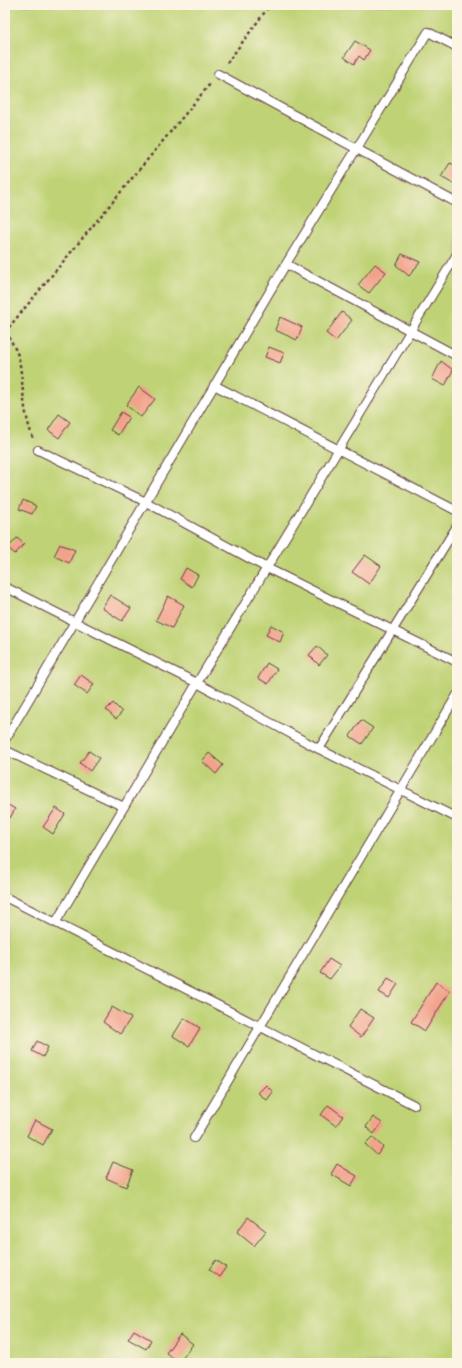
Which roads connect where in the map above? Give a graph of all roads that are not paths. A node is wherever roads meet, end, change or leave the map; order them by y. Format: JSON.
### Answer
{"nodes":[{"id":1,"x":457,"y":48,"type":"edge"},
{"id":2,"x":218,"y":74,"type":"road end"},
{"id":3,"x":357,"y":148,"type":"junction"},
{"id":4,"x":457,"y":203,"type":"edge"},
{"id":5,"x":457,"y":254,"type":"edge"},
{"id":6,"x":286,"y":264,"type":"junction"},
{"id":7,"x":411,"y":331,"type":"junction"},
{"id":8,"x":457,"y":356,"type":"edge"},
{"id":9,"x":214,"y":385,"type":"junction"},
{"id":10,"x":38,"y":450,"type":"road end"},
{"id":11,"x":339,"y":450,"type":"junction"},
{"id":12,"x":146,"y":502,"type":"junction"},
{"id":13,"x":457,"y":511,"type":"edge"},
{"id":14,"x":457,"y":526,"type":"edge"},
{"id":15,"x":267,"y":568,"type":"junction"},
{"id":16,"x":5,"y":587,"type":"edge"},
{"id":17,"x":76,"y":621,"type":"junction"},
{"id":18,"x":392,"y":630,"type":"junction"},
{"id":19,"x":457,"y":662,"type":"edge"},
{"id":20,"x":197,"y":683,"type":"junction"},
{"id":21,"x":457,"y":695,"type":"edge"},
{"id":22,"x":5,"y":740,"type":"edge"},
{"id":23,"x":319,"y":749,"type":"junction"},
{"id":24,"x":5,"y":750,"type":"edge"},
{"id":25,"x":401,"y":789,"type":"junction"},
{"id":26,"x":124,"y":807,"type":"junction"},
{"id":27,"x":457,"y":818,"type":"edge"},
{"id":28,"x":5,"y":897,"type":"edge"},
{"id":29,"x":56,"y":922,"type":"junction"},
{"id":30,"x":259,"y":1025,"type":"junction"},
{"id":31,"x":414,"y":1105,"type":"dead end"},
{"id":32,"x":194,"y":1138,"type":"dead end"}],
"edges":[{"from":1,"to":3,"type":"lane"},
{"from":2,"to":3,"type":"lane"},
{"from":3,"to":4,"type":"lane"},
{"from":3,"to":6,"type":"lane"},
{"from":5,"to":7,"type":"lane"},
{"from":6,"to":7,"type":"lane"},
{"from":6,"to":9,"type":"lane"},
{"from":7,"to":8,"type":"lane"},
{"from":7,"to":11,"type":"lane"},
{"from":9,"to":11,"type":"lane"},
{"from":9,"to":12,"type":"lane"},
{"from":10,"to":12,"type":"lane"},
{"from":11,"to":13,"type":"lane"},
{"from":11,"to":15,"type":"lane"},
{"from":12,"to":15,"type":"lane"},
{"from":12,"to":17,"type":"lane"},
{"from":14,"to":18,"type":"lane"},
{"from":15,"to":18,"type":"lane"},
{"from":15,"to":20,"type":"lane"},
{"from":16,"to":17,"type":"lane"},
{"from":17,"to":20,"type":"lane"},
{"from":17,"to":22,"type":"lane"},
{"from":18,"to":19,"type":"lane"},
{"from":18,"to":23,"type":"lane"},
{"from":20,"to":23,"type":"lane"},
{"from":20,"to":26,"type":"lane"},
{"from":21,"to":25,"type":"lane"},
{"from":23,"to":25,"type":"lane"},
{"from":24,"to":26,"type":"lane"},
{"from":25,"to":27,"type":"lane"},
{"from":25,"to":30,"type":"lane"},
{"from":26,"to":29,"type":"lane"},
{"from":28,"to":29,"type":"lane"},
{"from":29,"to":30,"type":"lane"},
{"from":30,"to":31,"type":"lane"},
{"from":30,"to":32,"type":"lane"}]}
